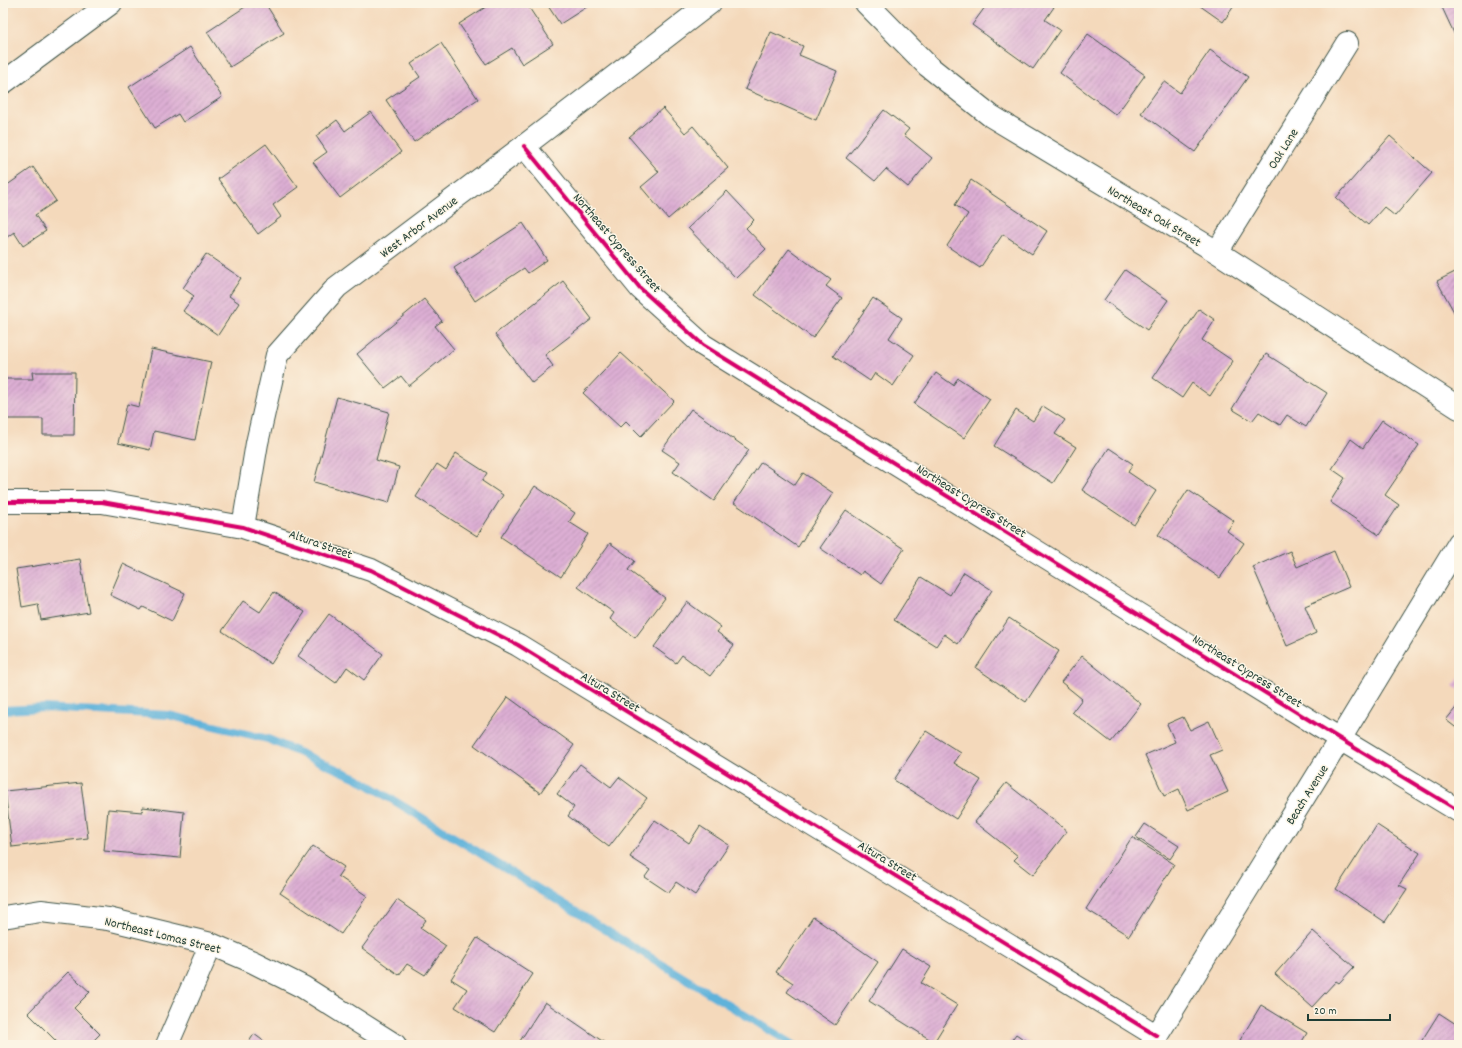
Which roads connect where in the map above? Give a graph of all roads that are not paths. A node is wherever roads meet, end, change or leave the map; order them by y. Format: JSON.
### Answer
{"nodes":[{"id":1,"x":111,"y":3,"type":"edge"},
{"id":2,"x":710,"y":3,"type":"edge"},
{"id":3,"x":866,"y":3,"type":"edge"},
{"id":4,"x":1347,"y":43,"type":"dead end"},
{"id":5,"x":3,"y":83,"type":"edge"},
{"id":6,"x":524,"y":146,"type":"junction"},
{"id":7,"x":1217,"y":252,"type":"junction"},
{"id":8,"x":1459,"y":408,"type":"edge"},
{"id":9,"x":3,"y":502,"type":"edge"},
{"id":10,"x":243,"y":527,"type":"junction"},
{"id":11,"x":1459,"y":543,"type":"edge"},
{"id":12,"x":1340,"y":739,"type":"junction"},
{"id":13,"x":1459,"y":811,"type":"edge"},
{"id":14,"x":3,"y":917,"type":"edge"},
{"id":15,"x":211,"y":944,"type":"junction"},
{"id":16,"x":1154,"y":1040,"type":"edge"},
{"id":17,"x":167,"y":1045,"type":"edge"},
{"id":18,"x":395,"y":1045,"type":"edge"}],
"edges":[{"from":1,"to":5,"type":"street"},
{"from":2,"to":6,"type":"street","name":"West Arbor Avenue"},
{"from":3,"to":7,"type":"street","name":"Northeast Oak Street"},
{"from":4,"to":7,"type":"street","name":"Oak Lane"},
{"from":6,"to":10,"type":"street","name":"West Arbor Avenue"},
{"from":6,"to":12,"type":"street","name":"Northeast Cypress Street"},
{"from":7,"to":8,"type":"street","name":"Northeast Oak Street"},
{"from":9,"to":10,"type":"street","name":"Altura Street"},
{"from":10,"to":16,"type":"street","name":"Altura Street"},
{"from":11,"to":12,"type":"street","name":"Beach Avenue"},
{"from":12,"to":13,"type":"street","name":"Northeast Cypress Street"},
{"from":12,"to":16,"type":"street","name":"Beach Avenue"},
{"from":14,"to":15,"type":"street","name":"Northeast Lomas Street"},
{"from":15,"to":17,"type":"street"},
{"from":15,"to":18,"type":"street","name":"Northeast Lomas Street"}]}
